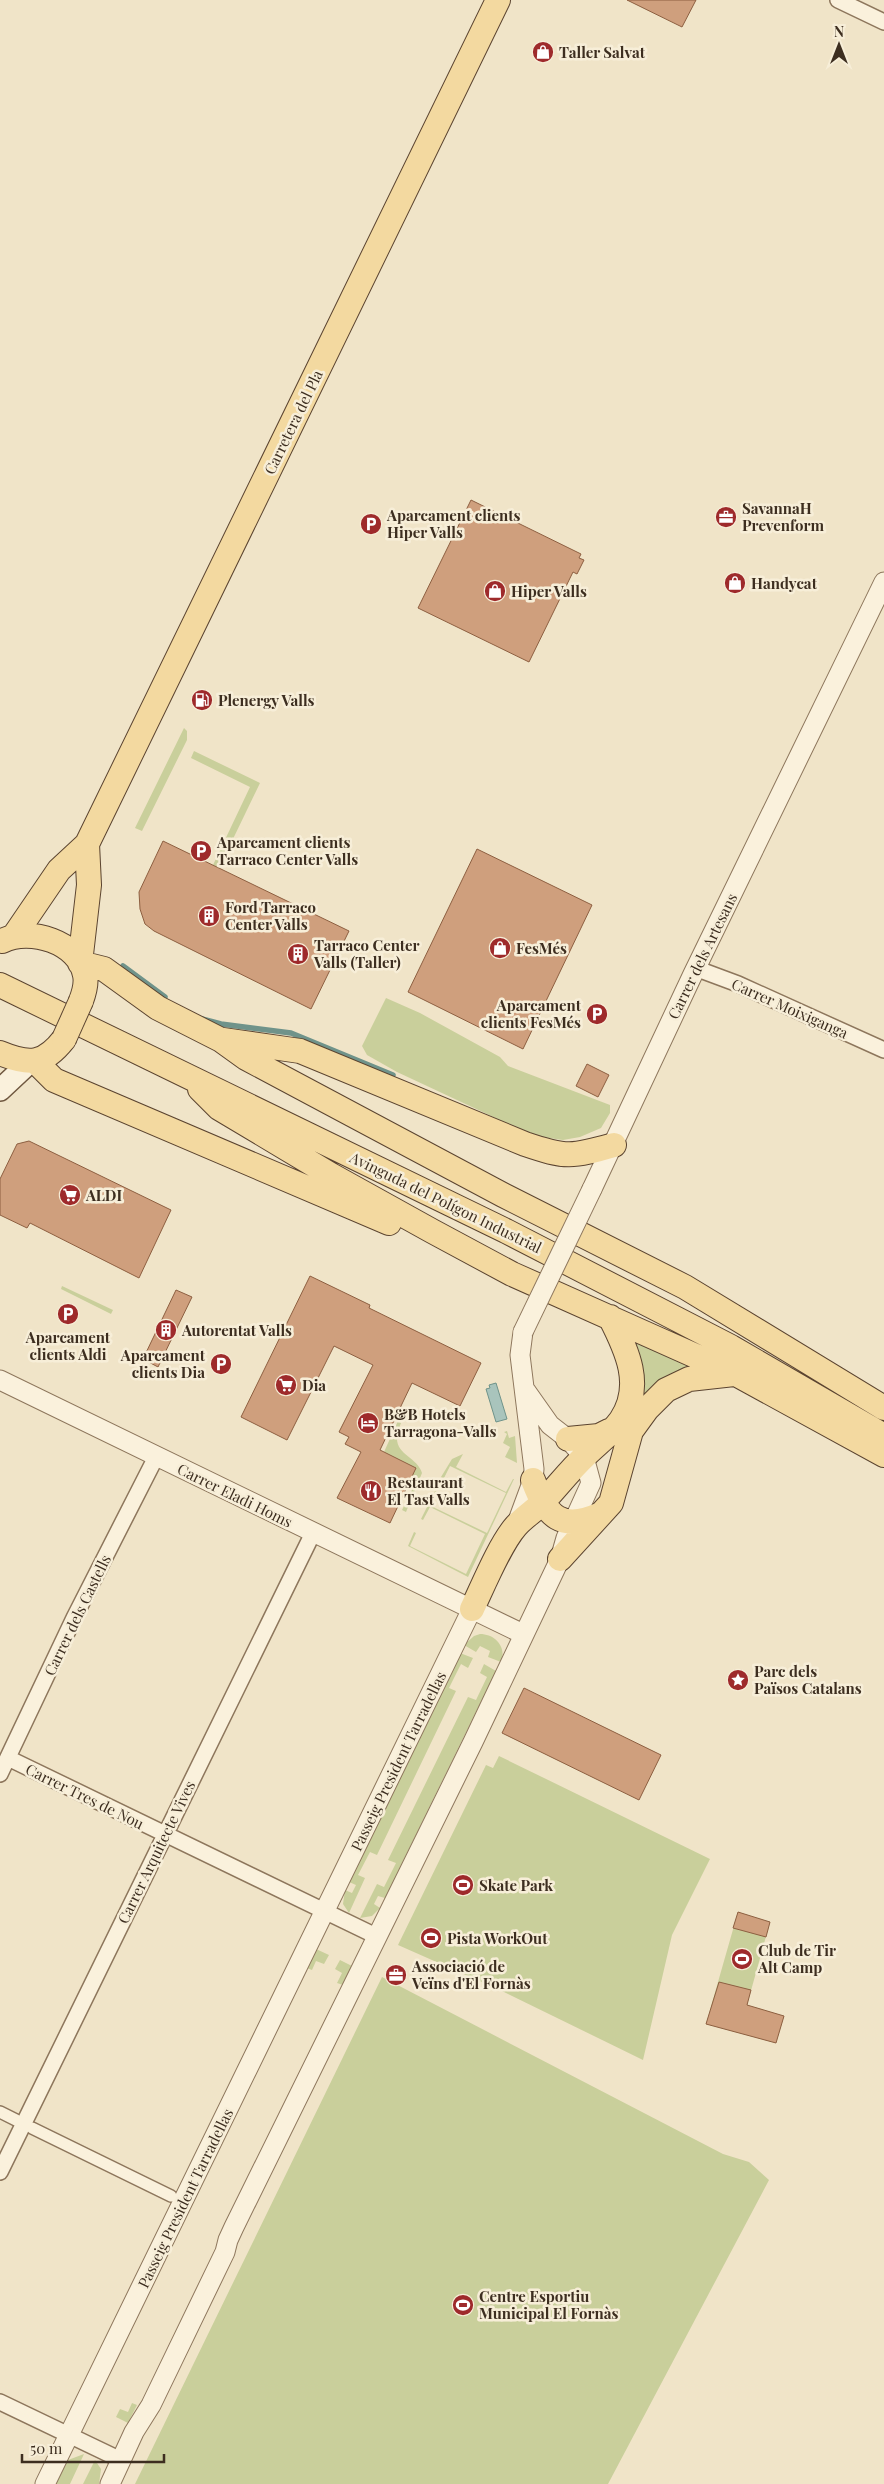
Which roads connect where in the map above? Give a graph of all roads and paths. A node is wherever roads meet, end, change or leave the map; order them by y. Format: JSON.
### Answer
{"nodes":[{"id":1,"x":498,"y":0,"type":"edge"},
{"id":2,"x":838,"y":0,"type":"edge"},
{"id":3,"x":884,"y":22,"type":"edge"},
{"id":4,"x":884,"y":582,"type":"edge"},
{"id":5,"x":87,"y":844,"type":"junction"},
{"id":6,"x":5,"y":938,"type":"edge"},
{"id":7,"x":80,"y":963,"type":"junction"},
{"id":8,"x":695,"y":968,"type":"junction"},
{"id":9,"x":0,"y":984,"type":"edge"},
{"id":10,"x":221,"y":1040,"type":"junction"},
{"id":11,"x":884,"y":1050,"type":"edge"},
{"id":12,"x":0,"y":1053,"type":"edge"},
{"id":13,"x":33,"y":1061,"type":"junction"},
{"id":14,"x":186,"y":1074,"type":"junction"},
{"id":15,"x":0,"y":1090,"type":"edge"},
{"id":16,"x":614,"y":1145,"type":"junction"},
{"id":17,"x":432,"y":1231,"type":"junction"},
{"id":18,"x":610,"y":1318,"type":"junction"},
{"id":19,"x":736,"y":1374,"type":"junction"},
{"id":20,"x":0,"y":1380,"type":"edge"},
{"id":21,"x":526,"y":1391,"type":"junction"},
{"id":22,"x":884,"y":1408,"type":"edge"},
{"id":23,"x":613,"y":1429,"type":"junction"},
{"id":24,"x":884,"y":1436,"type":"edge"},
{"id":25,"x":568,"y":1439,"type":"junction"},
{"id":26,"x":884,"y":1456,"type":"edge"},
{"id":27,"x":156,"y":1457,"type":"junction"},
{"id":28,"x":584,"y":1458,"type":"junction"},
{"id":29,"x":533,"y":1480,"type":"junction"},
{"id":30,"x":542,"y":1504,"type":"junction"},
{"id":31,"x":601,"y":1514,"type":"junction"},
{"id":32,"x":573,"y":1522,"type":"junction"},
{"id":33,"x":516,"y":1526,"type":"junction"},
{"id":34,"x":313,"y":1533,"type":"junction"},
{"id":35,"x":560,"y":1559,"type":"junction"},
{"id":36,"x":472,"y":1609,"type":"junction"},
{"id":37,"x":523,"y":1634,"type":"junction"},
{"id":38,"x":8,"y":1758,"type":"junction"},
{"id":39,"x":0,"y":1774,"type":"edge"},
{"id":40,"x":164,"y":1835,"type":"junction"},
{"id":41,"x":324,"y":1912,"type":"junction"},
{"id":42,"x":376,"y":1936,"type":"junction"},
{"id":43,"x":0,"y":2112,"type":"edge"},
{"id":44,"x":16,"y":2120,"type":"dead end"},
{"id":45,"x":32,"y":2128,"type":"dead end"},
{"id":46,"x":0,"y":2172,"type":"edge"},
{"id":47,"x":171,"y":2196,"type":"dead end"},
{"id":48,"x":0,"y":2402,"type":"edge"},
{"id":49,"x":69,"y":2436,"type":"junction"},
{"id":50,"x":121,"y":2460,"type":"junction"},
{"id":51,"x":45,"y":2484,"type":"edge"},
{"id":52,"x":110,"y":2484,"type":"edge"}],
"edges":[{"from":1,"to":5,"type":"main road","name":"Carretera del Pla"},
{"from":2,"to":3,"type":"street"},
{"from":4,"to":8,"type":"street","name":"Carrer dels Artesans"},
{"from":5,"to":6,"type":"main road"},
{"from":5,"to":7,"type":"main road"},
{"from":6,"to":7,"type":"main road"},
{"from":7,"to":10,"type":"main road"},
{"from":7,"to":13,"type":"main road","bridge":true},
{"from":8,"to":11,"type":"street","name":"Carrer Moixiganga"},
{"from":8,"to":16,"type":"street","name":"Carrer dels Artesans"},
{"from":9,"to":14,"type":"main road","name":"Avinguda del Polígon Industrial"},
{"from":10,"to":16,"type":"main road"},
{"from":10,"to":22,"type":"main road"},
{"from":12,"to":13,"type":"main road"},
{"from":13,"to":15,"type":"main road"},
{"from":13,"to":17,"type":"main road"},
{"from":14,"to":17,"type":"main road"},
{"from":14,"to":24,"type":"main road","name":"Avinguda del Polígon Industrial"},
{"from":16,"to":21,"type":"street","name":"Carrer dels Artesans","bridge":true},
{"from":17,"to":18,"type":"main road"},
{"from":18,"to":19,"type":"main road"},
{"from":18,"to":23,"type":"main road"},
{"from":19,"to":26,"type":"main road"},
{"from":19,"to":31,"type":"main road"},
{"from":20,"to":27,"type":"street","name":"Carrer Eladi Homs"},
{"from":21,"to":25,"type":"street"},
{"from":21,"to":29,"type":"street"},
{"from":23,"to":25,"type":"main road"},
{"from":23,"to":28,"type":"main road"},
{"from":25,"to":28,"type":"street"},
{"from":27,"to":34,"type":"street","name":"Carrer Eladi Homs"},
{"from":27,"to":38,"type":"street","name":"Carrer dels Castells"},
{"from":28,"to":30,"type":"main road"},
{"from":28,"to":32,"type":"street"},
{"from":29,"to":30,"type":"main road"},
{"from":29,"to":33,"type":"street"},
{"from":30,"to":32,"type":"main road"},
{"from":30,"to":33,"type":"main road"},
{"from":31,"to":32,"type":"main road"},
{"from":31,"to":35,"type":"main road"},
{"from":32,"to":35,"type":"street"},
{"from":33,"to":36,"type":"main road"},
{"from":34,"to":36,"type":"street","name":"Carrer Eladi Homs"},
{"from":34,"to":40,"type":"street","name":"Carrer Arquitecte Vives"},
{"from":35,"to":37,"type":"street"},
{"from":36,"to":37,"type":"street","name":"Carrer Eladi Homs"},
{"from":36,"to":41,"type":"street","name":"Passeig President Tarradellas"},
{"from":37,"to":42,"type":"street"},
{"from":38,"to":39,"type":"street","name":"Carrer dels Castells"},
{"from":38,"to":40,"type":"street","name":"Carrer Tres de Nou"},
{"from":40,"to":41,"type":"street","name":"Carrer Tres de Nou"},
{"from":40,"to":46,"type":"street","name":"Carrer Arquitecte Vives"},
{"from":41,"to":42,"type":"street"},
{"from":41,"to":49,"type":"street","name":"Passeig President Tarradellas"},
{"from":42,"to":50,"type":"street"},
{"from":43,"to":44,"type":"street"},
{"from":45,"to":47,"type":"street"},
{"from":48,"to":49,"type":"street"},
{"from":49,"to":50,"type":"street"},
{"from":49,"to":51,"type":"street","name":"Passeig President Tarradellas"},
{"from":50,"to":52,"type":"street"}]}
